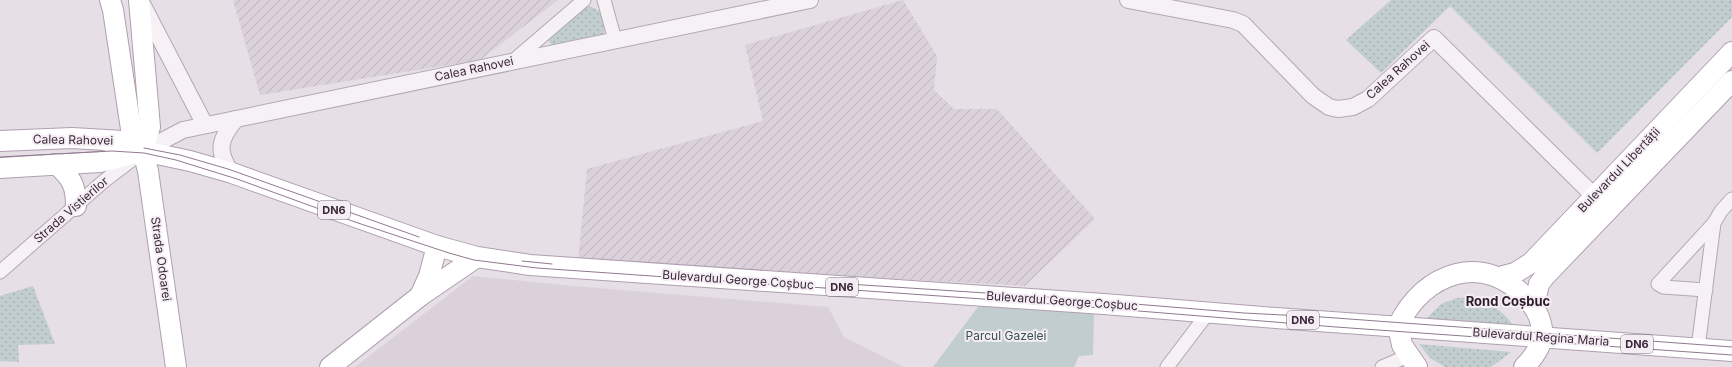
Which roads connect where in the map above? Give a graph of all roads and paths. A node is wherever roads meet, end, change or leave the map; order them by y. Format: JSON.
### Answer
{"nodes":[{"id":1,"x":110,"y":0,"type":"edge"},
{"id":2,"x":139,"y":0,"type":"edge"},
{"id":3,"x":584,"y":0,"type":"edge"},
{"id":4,"x":604,"y":0,"type":"edge"},
{"id":5,"x":810,"y":0,"type":"edge"},
{"id":6,"x":1128,"y":0,"type":"edge"},
{"id":7,"x":615,"y":40,"type":"junction"},
{"id":8,"x":1732,"y":52,"type":"edge"},
{"id":9,"x":513,"y":61,"type":"junction"},
{"id":10,"x":1732,"y":81,"type":"edge"},
{"id":11,"x":236,"y":120,"type":"junction"},
{"id":12,"x":205,"y":125,"type":"junction"},
{"id":13,"x":0,"y":141,"type":"edge"},
{"id":14,"x":143,"y":151,"type":"junction"},
{"id":15,"x":56,"y":164,"type":"junction"},
{"id":16,"x":0,"y":168,"type":"edge"},
{"id":17,"x":232,"y":174,"type":"junction"},
{"id":18,"x":1594,"y":196,"type":"junction"},
{"id":19,"x":1732,"y":199,"type":"edge"},
{"id":20,"x":76,"y":206,"type":"junction"},
{"id":21,"x":1714,"y":223,"type":"junction"},
{"id":22,"x":437,"y":246,"type":"junction"},
{"id":23,"x":477,"y":258,"type":"junction"},
{"id":24,"x":0,"y":272,"type":"edge"},
{"id":25,"x":1500,"y":277,"type":"junction"},
{"id":26,"x":1706,"y":290,"type":"junction"},
{"id":27,"x":420,"y":296,"type":"junction"},
{"id":28,"x":1534,"y":306,"type":"junction"},
{"id":29,"x":1208,"y":313,"type":"junction"},
{"id":30,"x":1398,"y":326,"type":"junction"},
{"id":31,"x":1542,"y":337,"type":"junction"},
{"id":32,"x":1698,"y":348,"type":"junction"},
{"id":33,"x":1732,"y":351,"type":"edge"},
{"id":34,"x":1413,"y":361,"type":"edge"},
{"id":35,"x":176,"y":367,"type":"edge"},
{"id":36,"x":330,"y":367,"type":"edge"},
{"id":37,"x":1167,"y":367,"type":"edge"},
{"id":38,"x":1382,"y":367,"type":"edge"},
{"id":39,"x":1524,"y":367,"type":"edge"}],
"edges":[{"from":1,"to":14,"type":"main road"},
{"from":2,"to":12,"type":"street"},
{"from":2,"to":14,"type":"main road"},
{"from":3,"to":9,"type":"street"},
{"from":4,"to":7,"type":"street"},
{"from":5,"to":7,"type":"street","name":"Calea Rahovei"},
{"from":6,"to":18,"type":"street","name":"Calea Rahovei"},
{"from":7,"to":9,"type":"street","name":"Calea Rahovei"},
{"from":8,"to":18,"type":"main road","name":"Bulevardul Libertății"},
{"from":9,"to":11,"type":"street","name":"Calea Rahovei"},
{"from":10,"to":28,"type":"main road","name":"Bulevardul Libertății"},
{"from":11,"to":12,"type":"street","name":"Calea Rahovei"},
{"from":11,"to":17,"type":"street"},
{"from":12,"to":14,"type":"street","name":"Calea Rahovei"},
{"from":13,"to":14,"type":"main road","name":"Calea Rahovei","number":"DN6"},
{"from":14,"to":15,"type":"main road","name":"Calea Rahovei","number":"DN6"},
{"from":14,"to":17,"type":"main road","name":"Bulevardul George Coșbuc","number":"DN6"},
{"from":14,"to":20,"type":"street","name":"Strada Vistierilor"},
{"from":14,"to":35,"type":"main road","name":"Strada Odoarei"},
{"from":15,"to":16,"type":"main road","name":"Calea Rahovei","number":"DN6"},
{"from":15,"to":20,"type":"main road"},
{"from":17,"to":22,"type":"main road","name":"Bulevardul George Coșbuc","number":"DN6"},
{"from":18,"to":25,"type":"main road","name":"Bulevardul Libertății"},
{"from":19,"to":21,"type":"street"},
{"from":20,"to":24,"type":"street","name":"Strada Vistierilor"},
{"from":21,"to":26,"type":"street"},
{"from":21,"to":26,"type":"street"},
{"from":22,"to":23,"type":"main road","name":"Bulevardul George Coșbuc","number":"DN6"},
{"from":22,"to":27,"type":"main road"},
{"from":23,"to":27,"type":"main road"},
{"from":23,"to":29,"type":"main road","name":"Bulevardul George Coșbuc","number":"DN6"},
{"from":25,"to":28,"type":"main road"},
{"from":25,"to":30,"type":"main road"},
{"from":26,"to":32,"type":"street"},
{"from":27,"to":36,"type":"main road"},
{"from":28,"to":31,"type":"main road"},
{"from":29,"to":30,"type":"main road","name":"Bulevardul George Coșbuc","number":"DN6"},
{"from":29,"to":37,"type":"street"},
{"from":30,"to":31,"type":"main road","name":"Bulevardul Regina Maria","number":"DN6"},
{"from":30,"to":34,"type":"main road"},
{"from":31,"to":32,"type":"main road","name":"Bulevardul Regina Maria","number":"DN6"},
{"from":31,"to":39,"type":"main road"},
{"from":32,"to":33,"type":"main road","name":"Bulevardul Regina Maria","number":"DN6"},
{"from":34,"to":38,"type":"street"}]}
